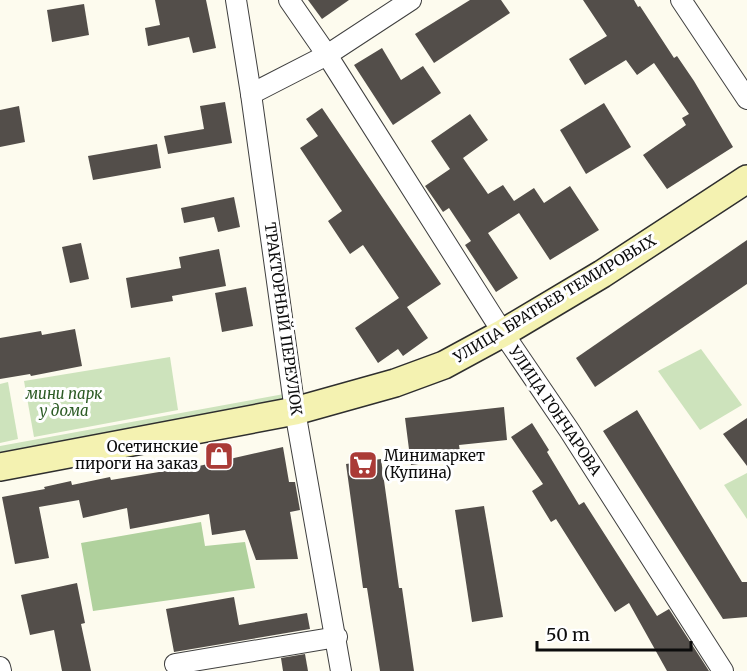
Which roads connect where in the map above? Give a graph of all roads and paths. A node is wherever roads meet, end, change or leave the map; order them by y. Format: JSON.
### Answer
{"nodes":[{"id":1,"x":236,"y":0,"type":"edge"},
{"id":2,"x":289,"y":0,"type":"edge"},
{"id":3,"x":411,"y":0,"type":"edge"},
{"id":4,"x":681,"y":0,"type":"edge"},
{"id":5,"x":327,"y":55,"type":"junction"},
{"id":6,"x":251,"y":94,"type":"junction"},
{"id":7,"x":747,"y":99,"type":"edge"},
{"id":8,"x":747,"y":179,"type":"edge"},
{"id":9,"x":503,"y":333,"type":"junction"},
{"id":10,"x":295,"y":411,"type":"junction"},
{"id":11,"x":0,"y":467,"type":"edge"},
{"id":12,"x":337,"y":638,"type":"junction"},
{"id":13,"x":175,"y":664,"type":"dead end"},
{"id":14,"x":341,"y":671,"type":"edge"},
{"id":15,"x":723,"y":671,"type":"edge"}],
"edges":[{"from":1,"to":6,"type":"street","name":"ТРАКТОРНЫЙ ПЕРЕУЛОК"},
{"from":2,"to":5,"type":"street","name":"УЛИЦА ГОНЧАРОВА"},
{"from":3,"to":5,"type":"street"},
{"from":4,"to":7,"type":"street"},
{"from":5,"to":6,"type":"street"},
{"from":5,"to":9,"type":"street","name":"УЛИЦА ГОНЧАРОВА"},
{"from":6,"to":10,"type":"street","name":"ТРАКТОРНЫЙ ПЕРЕУЛОК"},
{"from":8,"to":9,"type":"street","name":"УЛИЦА БРАТЬЕВ ТЕМИРОВЫХ"},
{"from":9,"to":10,"type":"street","name":"УЛИЦА БРАТЬЕВ ТЕМИРОВЫХ"},
{"from":9,"to":15,"type":"street","name":"УЛИЦА ГОНЧАРОВА"},
{"from":10,"to":11,"type":"street","name":"УЛИЦА БРАТЬЕВ ТЕМИРОВЫХ"},
{"from":10,"to":12,"type":"street","name":"ТРАКТОРНЫЙ ПЕРЕУЛОК"},
{"from":12,"to":13,"type":"street"},
{"from":12,"to":14,"type":"street","name":"ТРАКТОРНЫЙ ПЕРЕУЛОК"}]}
